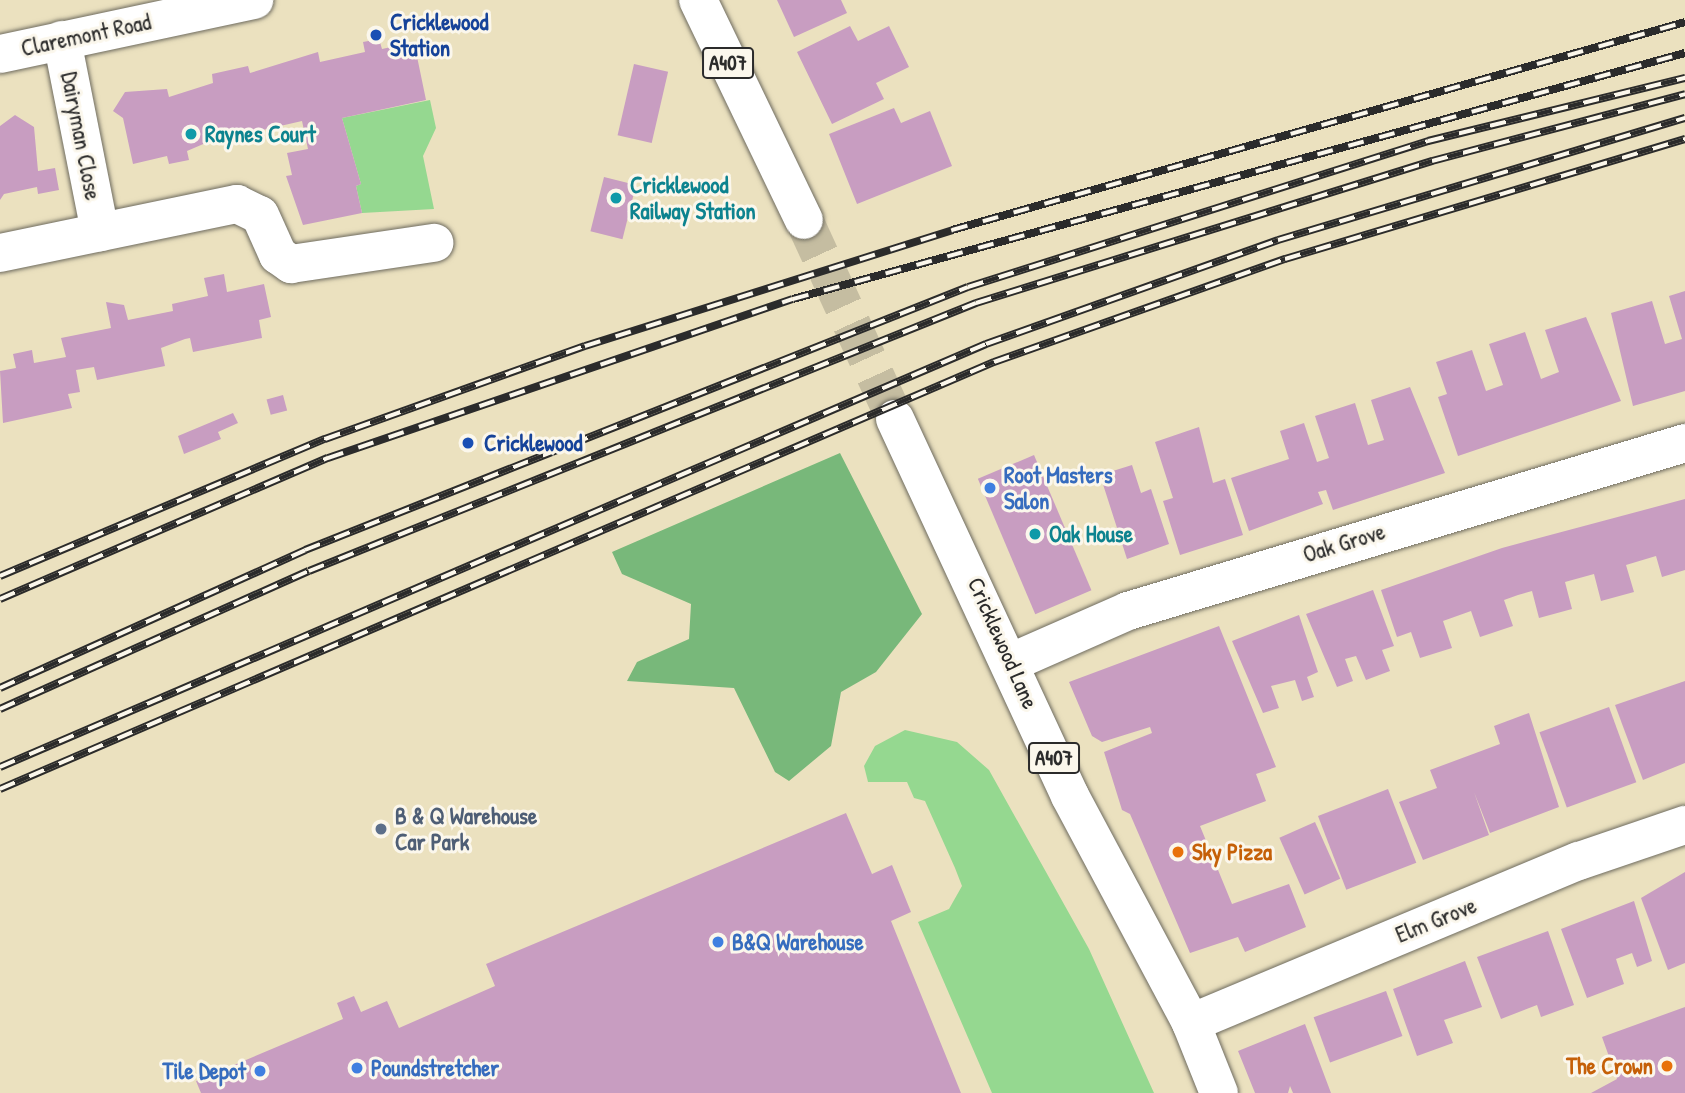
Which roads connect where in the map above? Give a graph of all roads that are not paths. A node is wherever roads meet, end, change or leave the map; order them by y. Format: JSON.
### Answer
{"nodes":[{"id":1,"x":254,"y":0,"type":"edge"},
{"id":2,"x":698,"y":0,"type":"edge"},
{"id":3,"x":62,"y":40,"type":"junction"},
{"id":4,"x":0,"y":54,"type":"edge"},
{"id":5,"x":804,"y":220,"type":"tunnel mouth"},
{"id":6,"x":100,"y":232,"type":"junction"},
{"id":7,"x":434,"y":243,"type":"dead end"},
{"id":8,"x":0,"y":253,"type":"edge"},
{"id":9,"x":895,"y":419,"type":"tunnel mouth"},
{"id":10,"x":1685,"y":443,"type":"edge"},
{"id":11,"x":1012,"y":662,"type":"junction"},
{"id":12,"x":1685,"y":825,"type":"edge"},
{"id":13,"x":1191,"y":1023,"type":"junction"},
{"id":14,"x":1219,"y":1093,"type":"edge"}],
"edges":[{"from":1,"to":3,"type":"street","name":"Claremont Road"},
{"from":2,"to":5,"type":"street","number":"A407"},
{"from":3,"to":4,"type":"street","name":"Claremont Road"},
{"from":3,"to":6,"type":"street","name":"Dairyman Close"},
{"from":6,"to":7,"type":"street","name":"Dairyman Close"},
{"from":6,"to":8,"type":"street","name":"Dairyman Close"},
{"from":9,"to":11,"type":"street","name":"Cricklewood Lane","number":"A407"},
{"from":10,"to":11,"type":"street","name":"Oak Grove"},
{"from":11,"to":13,"type":"street","name":"Cricklewood Lane","number":"A407"},
{"from":12,"to":13,"type":"street","name":"Elm Grove"},
{"from":13,"to":14,"type":"street","name":"Cricklewood Lane","number":"A407"}]}
